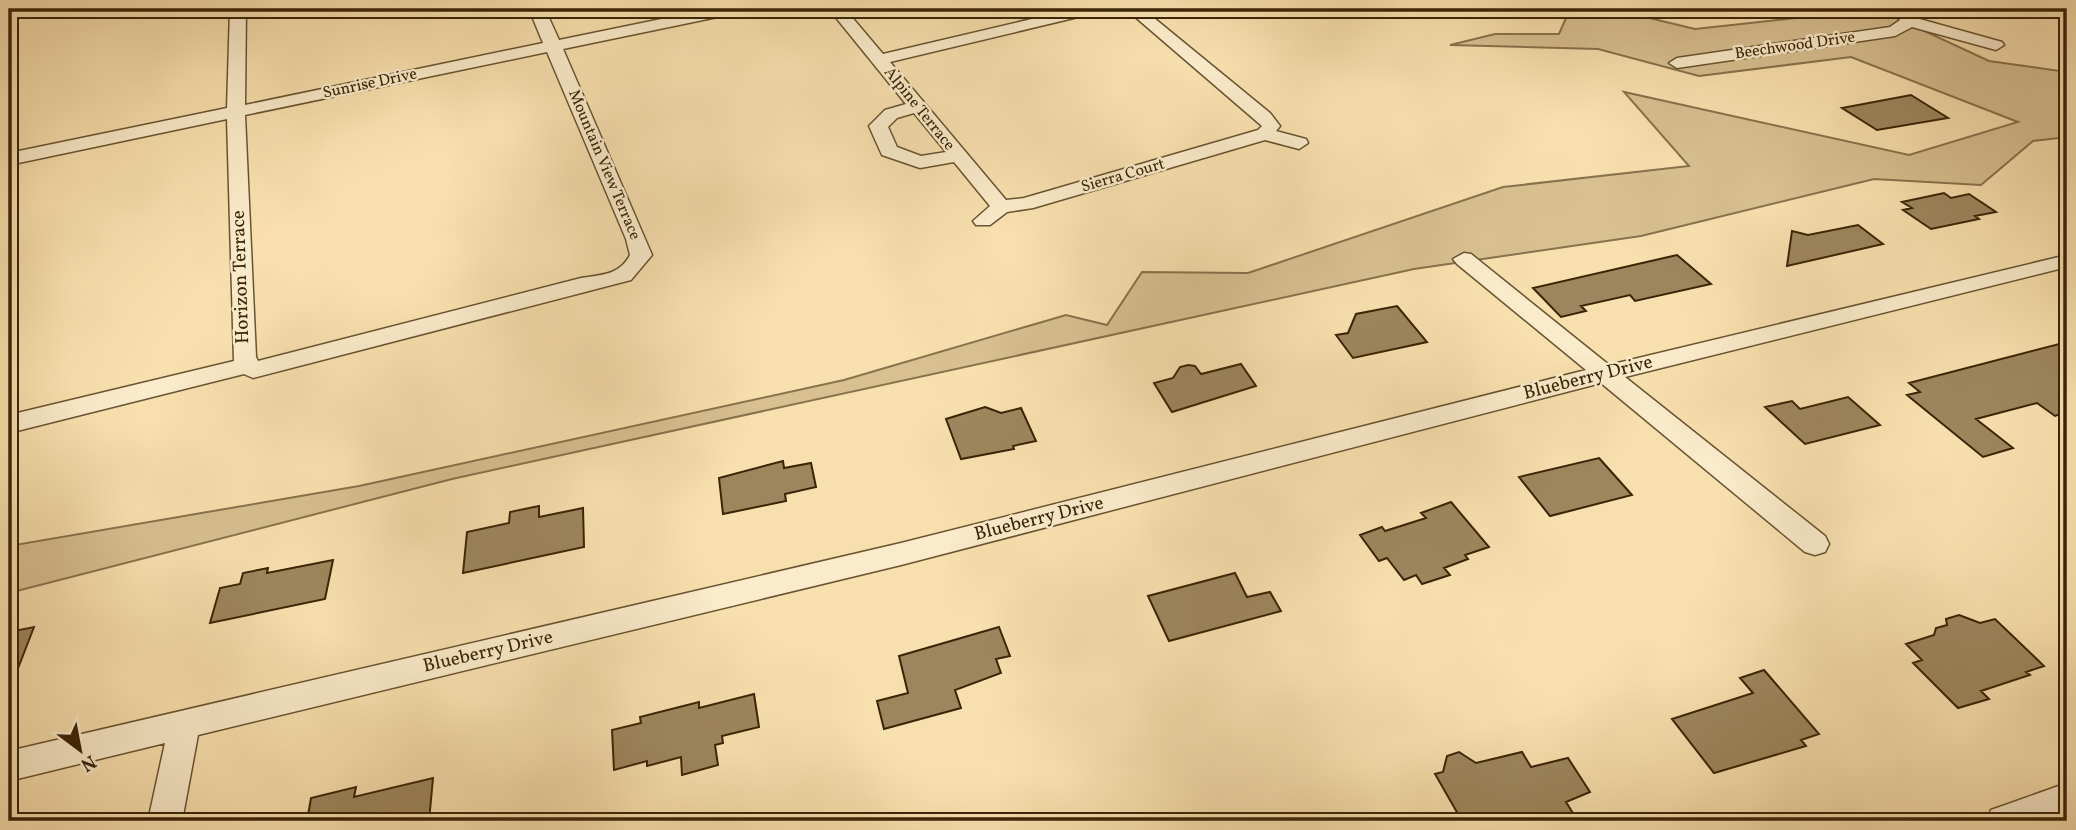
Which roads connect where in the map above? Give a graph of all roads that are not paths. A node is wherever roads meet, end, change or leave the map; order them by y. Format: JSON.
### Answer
{"nodes":[{"id":1,"x":238,"y":9,"type":"edge"},
{"id":2,"x":537,"y":9,"type":"edge"},
{"id":3,"x":732,"y":9,"type":"edge"},
{"id":4,"x":837,"y":9,"type":"edge"},
{"id":5,"x":1093,"y":9,"type":"edge"},
{"id":6,"x":1134,"y":9,"type":"edge"},
{"id":7,"x":1907,"y":15,"type":"edge"},
{"id":8,"x":1996,"y":45,"type":"dead end"},
{"id":9,"x":552,"y":46,"type":"junction"},
{"id":10,"x":879,"y":60,"type":"junction"},
{"id":11,"x":1677,"y":63,"type":"dead end"},
{"id":12,"x":916,"y":106,"type":"junction"},
{"id":13,"x":236,"y":112,"type":"junction"},
{"id":14,"x":1265,"y":134,"type":"junction"},
{"id":15,"x":1299,"y":143,"type":"dead end"},
{"id":16,"x":957,"y":156,"type":"junction"},
{"id":17,"x":9,"y":159,"type":"edge"},
{"id":18,"x":1001,"y":208,"type":"junction"},
{"id":19,"x":983,"y":220,"type":"dead end"},
{"id":20,"x":1464,"y":259,"type":"dead end"},
{"id":21,"x":2067,"y":261,"type":"edge"},
{"id":22,"x":581,"y":285,"type":"joint"},
{"id":23,"x":248,"y":365,"type":"junction"},
{"id":24,"x":1604,"y":374,"type":"junction"},
{"id":25,"x":9,"y":424,"type":"edge"},
{"id":26,"x":1815,"y":544,"type":"dead end"},
{"id":27,"x":185,"y":724,"type":"junction"},
{"id":28,"x":9,"y":766,"type":"edge"},
{"id":29,"x":2067,"y":799,"type":"edge"},
{"id":30,"x":165,"y":821,"type":"edge"},
{"id":31,"x":2003,"y":821,"type":"edge"}],
"edges":[{"from":1,"to":13,"type":"street","name":"Horizon Terrace"},
{"from":2,"to":9,"type":"street","name":"Mountain View Terrace"},
{"from":3,"to":9,"type":"street","name":"Sunrise Drive"},
{"from":4,"to":10,"type":"street","name":"Alpine Terrace"},
{"from":5,"to":10,"type":"street"},
{"from":6,"to":14,"type":"street"},
{"from":7,"to":8,"type":"street","name":"Beechwood Drive"},
{"from":7,"to":11,"type":"street","name":"Beechwood Drive"},
{"from":9,"to":13,"type":"street","name":"Sunrise Drive"},
{"from":9,"to":22,"type":"street","name":"Mountain View Terrace"},
{"from":10,"to":12,"type":"street","name":"Alpine Terrace"},
{"from":12,"to":16,"type":"street","name":"Alpine Terrace"},
{"from":12,"to":16,"type":"street"},
{"from":13,"to":17,"type":"street","name":"Sunrise Drive"},
{"from":13,"to":23,"type":"street","name":"Horizon Terrace"},
{"from":14,"to":15,"type":"street"},
{"from":14,"to":18,"type":"street","name":"Sierra Court"},
{"from":16,"to":18,"type":"street","name":"Alpine Terrace"},
{"from":18,"to":19,"type":"street","name":"Sierra Court"},
{"from":20,"to":24,"type":"street"},
{"from":21,"to":24,"type":"street","name":"Blueberry Drive"},
{"from":22,"to":23,"type":"street","name":"Horizon Terrace"},
{"from":23,"to":25,"type":"street"},
{"from":24,"to":26,"type":"street"},
{"from":24,"to":27,"type":"street","name":"Blueberry Drive"},
{"from":27,"to":28,"type":"street","name":"Blueberry Drive"},
{"from":27,"to":30,"type":"street"},
{"from":29,"to":31,"type":"street"}]}
